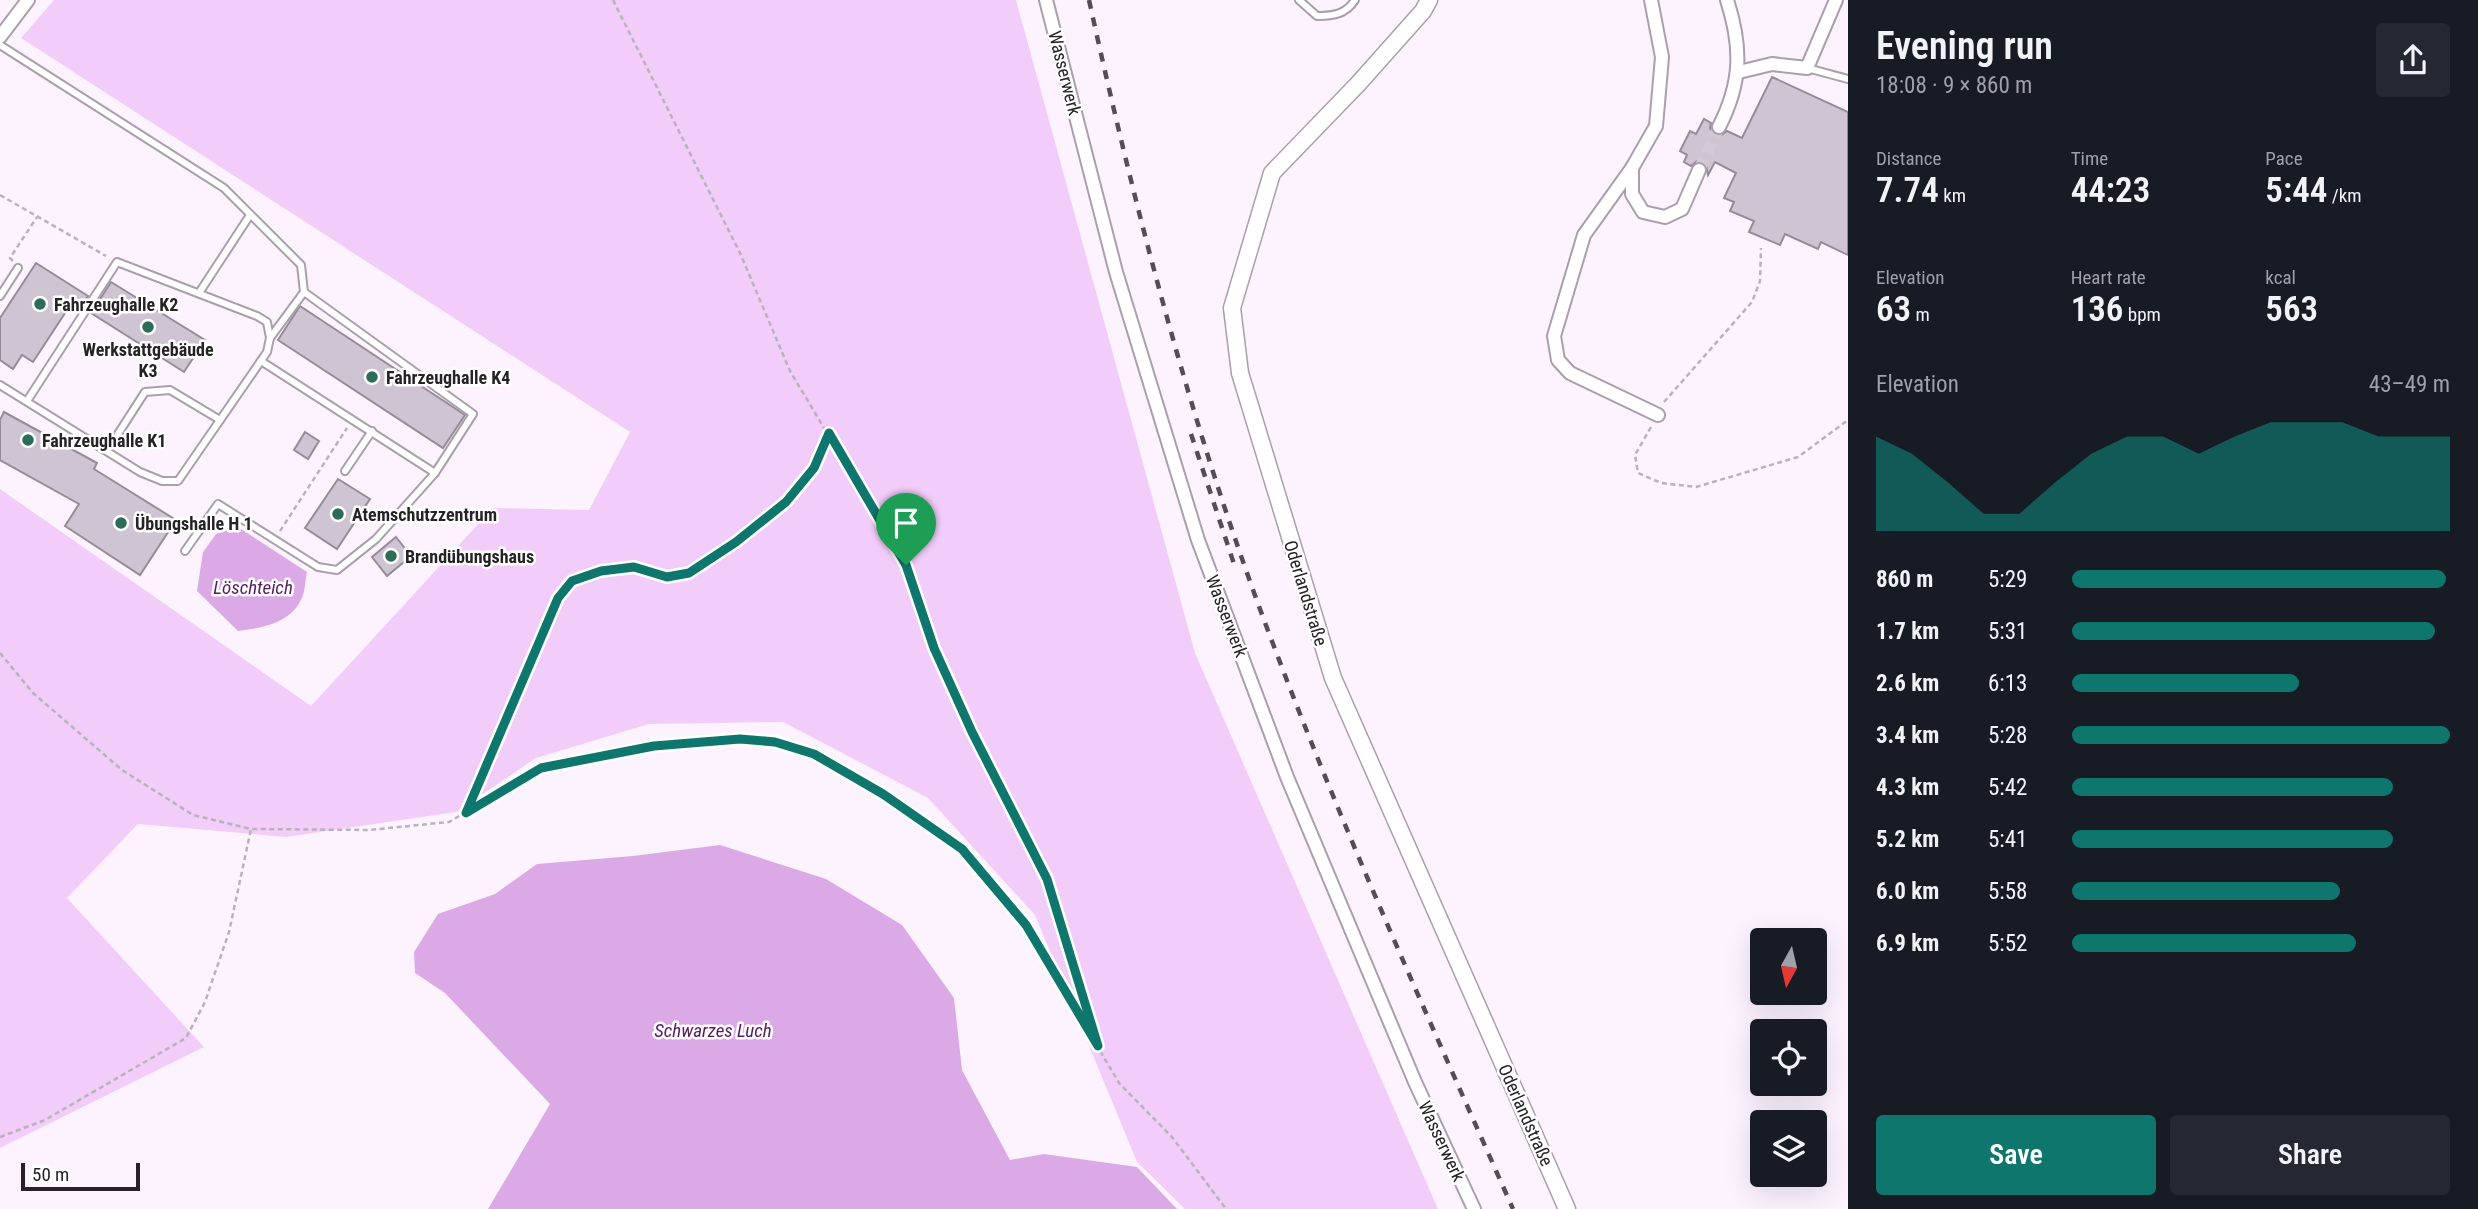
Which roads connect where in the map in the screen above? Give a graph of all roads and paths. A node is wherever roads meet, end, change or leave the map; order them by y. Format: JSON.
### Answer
{"nodes":[{"id":1,"x":28,"y":0,"type":"edge"},
{"id":2,"x":613,"y":0,"type":"edge"},
{"id":3,"x":1046,"y":0,"type":"edge"},
{"id":4,"x":1299,"y":0,"type":"edge"},
{"id":5,"x":1355,"y":0,"type":"edge"},
{"id":6,"x":1429,"y":0,"type":"edge"},
{"id":7,"x":1651,"y":0,"type":"edge"},
{"id":8,"x":1727,"y":0,"type":"edge"},
{"id":9,"x":1836,"y":0,"type":"edge"},
{"id":10,"x":0,"y":37,"type":"edge"},
{"id":11,"x":0,"y":45,"type":"edge"},
{"id":12,"x":1807,"y":68,"type":"junction"},
{"id":13,"x":1739,"y":72,"type":"junction"},
{"id":14,"x":1848,"y":79,"type":"edge"},
{"id":15,"x":1719,"y":127,"type":"tunnel mouth"},
{"id":16,"x":1632,"y":168,"type":"junction"},
{"id":17,"x":1699,"y":170,"type":"tunnel mouth"},
{"id":18,"x":0,"y":195,"type":"edge"},
{"id":19,"x":250,"y":215,"type":"junction"},
{"id":20,"x":37,"y":217,"type":"junction"},
{"id":21,"x":1761,"y":248,"type":"dead end"},
{"id":22,"x":117,"y":262,"type":"junction"},
{"id":23,"x":18,"y":268,"type":"joint"},
{"id":24,"x":304,"y":292,"type":"junction"},
{"id":25,"x":199,"y":293,"type":"junction"},
{"id":26,"x":0,"y":296,"type":"edge"},
{"id":27,"x":270,"y":338,"type":"junction"},
{"id":28,"x":261,"y":361,"type":"junction"},
{"id":29,"x":0,"y":384,"type":"edge"},
{"id":30,"x":27,"y":401,"type":"junction"},
{"id":31,"x":1658,"y":415,"type":"junction"},
{"id":32,"x":353,"y":418,"type":"junction"},
{"id":33,"x":220,"y":420,"type":"junction"},
{"id":34,"x":1848,"y":420,"type":"edge"},
{"id":35,"x":372,"y":431,"type":"junction"},
{"id":36,"x":829,"y":433,"type":"junction"},
{"id":37,"x":107,"y":451,"type":"junction"},
{"id":38,"x":345,"y":471,"type":"dead end"},
{"id":39,"x":435,"y":473,"type":"junction"},
{"id":40,"x":274,"y":540,"type":"junction"},
{"id":41,"x":186,"y":551,"type":"dead end"},
{"id":42,"x":0,"y":653,"type":"edge"},
{"id":43,"x":466,"y":813,"type":"junction"},
{"id":44,"x":251,"y":829,"type":"junction"},
{"id":45,"x":1098,"y":1046,"type":"junction"},
{"id":46,"x":0,"y":1136,"type":"edge"},
{"id":47,"x":1226,"y":1209,"type":"edge"},
{"id":48,"x":1474,"y":1209,"type":"edge"},
{"id":49,"x":1567,"y":1209,"type":"edge"}],
"edges":[{"from":1,"to":10,"type":"street"},
{"from":2,"to":36,"type":"path"},
{"from":3,"to":48,"type":"street","name":"Wasserwerk"},
{"from":4,"to":5,"type":"lane"},
{"from":6,"to":49,"type":"street","name":"Oderlandstraße"},
{"from":7,"to":16,"type":"street"},
{"from":8,"to":13,"type":"street"},
{"from":9,"to":12,"type":"street"},
{"from":11,"to":19,"type":"lane"},
{"from":12,"to":13,"type":"street"},
{"from":12,"to":14,"type":"lane"},
{"from":13,"to":15,"type":"street"},
{"from":16,"to":17,"type":"street"},
{"from":16,"to":31,"type":"street"},
{"from":18,"to":20,"type":"path"},
{"from":19,"to":24,"type":"lane"},
{"from":19,"to":25,"type":"lane"},
{"from":20,"to":22,"type":"path"},
{"from":20,"to":23,"type":"path"},
{"from":21,"to":31,"type":"path"},
{"from":22,"to":25,"type":"lane"},
{"from":22,"to":30,"type":"lane"},
{"from":23,"to":26,"type":"lane"},
{"from":24,"to":27,"type":"lane"},
{"from":24,"to":39,"type":"lane"},
{"from":25,"to":27,"type":"lane"},
{"from":27,"to":28,"type":"lane"},
{"from":28,"to":32,"type":"lane"},
{"from":28,"to":33,"type":"lane"},
{"from":29,"to":30,"type":"lane"},
{"from":30,"to":37,"type":"lane"},
{"from":31,"to":34,"type":"path"},
{"from":32,"to":35,"type":"lane"},
{"from":32,"to":40,"type":"path"},
{"from":33,"to":37,"type":"lane"},
{"from":33,"to":37,"type":"lane"},
{"from":35,"to":38,"type":"lane"},
{"from":35,"to":39,"type":"lane"},
{"from":36,"to":43,"type":"path"},
{"from":36,"to":45,"type":"path"},
{"from":39,"to":40,"type":"lane"},
{"from":40,"to":41,"type":"lane"},
{"from":42,"to":44,"type":"path"},
{"from":43,"to":44,"type":"path"},
{"from":43,"to":45,"type":"path"},
{"from":44,"to":46,"type":"path"},
{"from":45,"to":47,"type":"path"}]}
